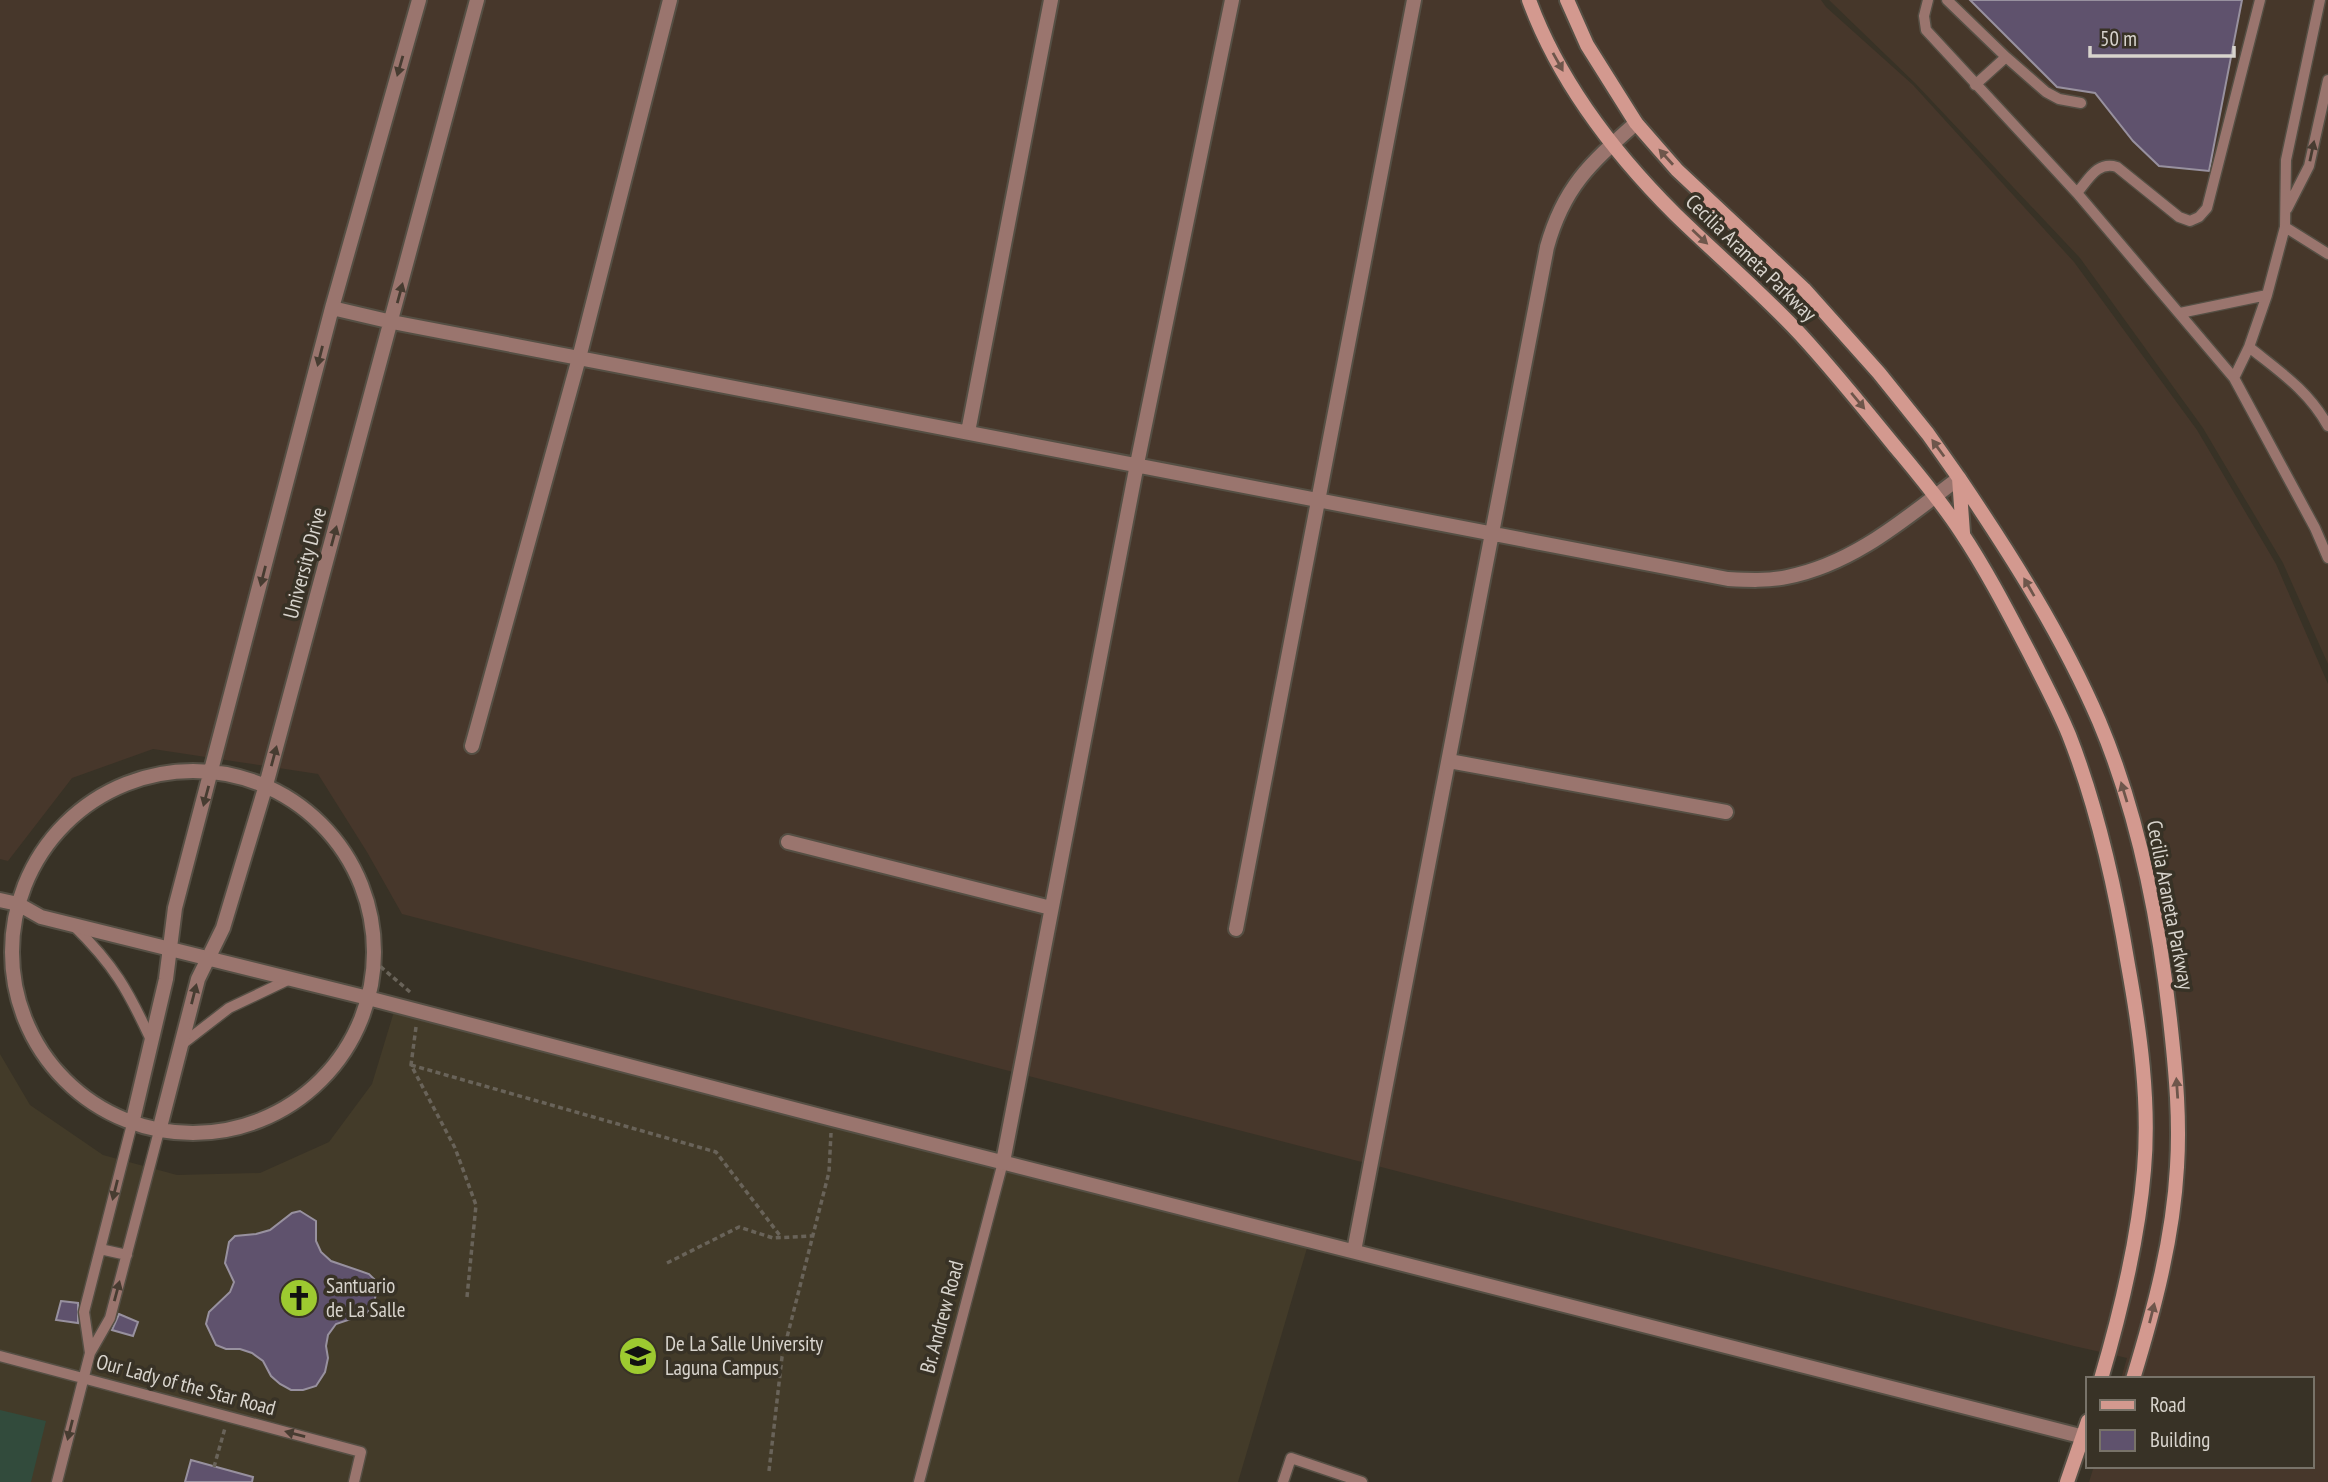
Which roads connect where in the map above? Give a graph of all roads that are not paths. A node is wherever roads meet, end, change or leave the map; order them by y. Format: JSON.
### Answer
{"nodes":[{"id":1,"x":419,"y":0,"type":"edge"},
{"id":2,"x":477,"y":0,"type":"edge"},
{"id":3,"x":670,"y":0,"type":"edge"},
{"id":4,"x":1051,"y":0,"type":"edge"},
{"id":5,"x":1232,"y":0,"type":"edge"},
{"id":6,"x":1414,"y":0,"type":"edge"},
{"id":7,"x":1529,"y":0,"type":"edge"},
{"id":8,"x":1567,"y":0,"type":"edge"},
{"id":9,"x":1928,"y":0,"type":"edge"},
{"id":10,"x":1948,"y":0,"type":"edge"},
{"id":11,"x":2260,"y":0,"type":"edge"},
{"id":12,"x":2320,"y":0,"type":"edge"},
{"id":13,"x":2006,"y":57,"type":"junction"},
{"id":14,"x":2328,"y":80,"type":"edge"},
{"id":15,"x":1975,"y":85,"type":"junction"},
{"id":16,"x":2081,"y":103,"type":"dead end"},
{"id":17,"x":1636,"y":123,"type":"junction"},
{"id":18,"x":1612,"y":145,"type":"junction"},
{"id":19,"x":2077,"y":193,"type":"junction"},
{"id":20,"x":2286,"y":211,"type":"junction"},
{"id":21,"x":2284,"y":227,"type":"junction"},
{"id":22,"x":2328,"y":254,"type":"edge"},
{"id":23,"x":2267,"y":295,"type":"junction"},
{"id":24,"x":332,"y":308,"type":"junction"},
{"id":25,"x":2179,"y":313,"type":"junction"},
{"id":26,"x":392,"y":322,"type":"junction"},
{"id":27,"x":2249,"y":347,"type":"junction"},
{"id":28,"x":579,"y":358,"type":"junction"},
{"id":29,"x":2234,"y":378,"type":"junction"},
{"id":30,"x":2328,"y":426,"type":"edge"},
{"id":31,"x":968,"y":432,"type":"junction"},
{"id":32,"x":1137,"y":464,"type":"junction"},
{"id":33,"x":1959,"y":478,"type":"junction"},
{"id":34,"x":1935,"y":496,"type":"junction"},
{"id":35,"x":1318,"y":499,"type":"junction"},
{"id":36,"x":1493,"y":532,"type":"junction"},
{"id":37,"x":1963,"y":534,"type":"junction"},
{"id":38,"x":2328,"y":558,"type":"edge"},
{"id":39,"x":472,"y":746,"type":"dead end"},
{"id":40,"x":1449,"y":761,"type":"junction"},
{"id":41,"x":213,"y":770,"type":"junction"},
{"id":42,"x":266,"y":785,"type":"junction"},
{"id":43,"x":1726,"y":812,"type":"dead end"},
{"id":44,"x":788,"y":842,"type":"dead end"},
{"id":45,"x":0,"y":901,"type":"edge"},
{"id":46,"x":18,"y":904,"type":"junction"},
{"id":47,"x":1051,"y":908,"type":"junction"},
{"id":48,"x":41,"y":917,"type":"junction"},
{"id":49,"x":7,"y":921,"type":"edge"},
{"id":50,"x":73,"y":925,"type":"junction"},
{"id":51,"x":1236,"y":929,"type":"dead end"},
{"id":52,"x":170,"y":949,"type":"junction"},
{"id":53,"x":208,"y":958,"type":"junction"},
{"id":54,"x":290,"y":979,"type":"junction"},
{"id":55,"x":368,"y":998,"type":"junction"},
{"id":56,"x":151,"y":1041,"type":"junction"},
{"id":57,"x":181,"y":1046,"type":"junction"},
{"id":58,"x":132,"y":1124,"type":"junction"},
{"id":59,"x":159,"y":1131,"type":"junction"},
{"id":60,"x":1003,"y":1162,"type":"junction"},
{"id":61,"x":100,"y":1249,"type":"junction"},
{"id":62,"x":1354,"y":1251,"type":"junction"},
{"id":63,"x":127,"y":1255,"type":"junction"},
{"id":64,"x":90,"y":1353,"type":"junction"},
{"id":65,"x":0,"y":1356,"type":"edge"},
{"id":66,"x":2102,"y":1377,"type":"edge"},
{"id":67,"x":2134,"y":1377,"type":"edge"},
{"id":68,"x":83,"y":1378,"type":"junction"},
{"id":69,"x":2086,"y":1437,"type":"edge"},
{"id":70,"x":57,"y":1482,"type":"edge"},
{"id":71,"x":354,"y":1482,"type":"edge"},
{"id":72,"x":919,"y":1482,"type":"edge"},
{"id":73,"x":1283,"y":1482,"type":"edge"},
{"id":74,"x":1362,"y":1482,"type":"edge"},
{"id":75,"x":2067,"y":1482,"type":"edge"}],
"edges":[{"from":1,"to":24,"type":"street","name":"University Drive","one_way":true},
{"from":26,"to":2,"type":"street","name":"University Drive","one_way":true},
{"from":3,"to":28,"type":"street"},
{"from":4,"to":31,"type":"street"},
{"from":5,"to":32,"type":"street"},
{"from":6,"to":35,"type":"street"},
{"from":7,"to":18,"type":"street","name":"Cecilia Araneta Parkway","one_way":true},
{"from":8,"to":17,"type":"street","name":"Cecilia Araneta Parkway"},
{"from":9,"to":15,"type":"lane"},
{"from":10,"to":13,"type":"lane"},
{"from":11,"to":19,"type":"lane"},
{"from":12,"to":20,"type":"lane"},
{"from":13,"to":15,"type":"lane"},
{"from":13,"to":16,"type":"lane"},
{"from":20,"to":14,"type":"lane","one_way":true},
{"from":15,"to":19,"type":"lane"},
{"from":17,"to":18,"type":"street"},
{"from":33,"to":17,"type":"street","name":"Cecilia Araneta Parkway","one_way":true},
{"from":18,"to":34,"type":"street","name":"Cecilia Araneta Parkway","one_way":true},
{"from":18,"to":36,"type":"street"},
{"from":19,"to":25,"type":"lane"},
{"from":20,"to":21,"type":"lane"},
{"from":21,"to":22,"type":"lane"},
{"from":21,"to":23,"type":"lane"},
{"from":23,"to":25,"type":"lane"},
{"from":23,"to":27,"type":"lane"},
{"from":24,"to":26,"type":"street"},
{"from":24,"to":41,"type":"street","name":"University Drive","one_way":true},
{"from":25,"to":29,"type":"lane"},
{"from":26,"to":28,"type":"street"},
{"from":42,"to":26,"type":"street","name":"University Drive","one_way":true},
{"from":27,"to":29,"type":"lane"},
{"from":27,"to":30,"type":"lane"},
{"from":28,"to":31,"type":"street"},
{"from":28,"to":39,"type":"street"},
{"from":29,"to":38,"type":"lane"},
{"from":31,"to":32,"type":"street"},
{"from":32,"to":35,"type":"street"},
{"from":32,"to":47,"type":"street"},
{"from":33,"to":34,"type":"street"},
{"from":33,"to":37,"type":"street","name":"Cecilia Araneta Parkway"},
{"from":67,"to":33,"type":"street","name":"Cecilia Araneta Parkway","one_way":true},
{"from":34,"to":36,"type":"street"},
{"from":34,"to":37,"type":"street","name":"Cecilia Araneta Parkway"},
{"from":35,"to":36,"type":"street"},
{"from":35,"to":51,"type":"street"},
{"from":36,"to":40,"type":"street"},
{"from":37,"to":66,"type":"street","name":"Cecilia Araneta Parkway"},
{"from":40,"to":43,"type":"street"},
{"from":40,"to":62,"type":"street"},
{"from":41,"to":42,"type":"street"},
{"from":41,"to":46,"type":"street"},
{"from":41,"to":52,"type":"street","name":"University Drive","one_way":true},
{"from":42,"to":53,"type":"street","name":"University Drive"},
{"from":42,"to":55,"type":"street"},
{"from":44,"to":47,"type":"street"},
{"from":45,"to":46,"type":"street"},
{"from":46,"to":48,"type":"street"},
{"from":46,"to":49,"type":"street"},
{"from":47,"to":60,"type":"street"},
{"from":48,"to":49,"type":"street"},
{"from":48,"to":50,"type":"street"},
{"from":49,"to":58,"type":"street"},
{"from":50,"to":52,"type":"street"},
{"from":50,"to":56,"type":"lane"},
{"from":52,"to":53,"type":"street"},
{"from":52,"to":56,"type":"street","name":"University Drive"},
{"from":53,"to":54,"type":"street"},
{"from":57,"to":53,"type":"street","name":"University Drive","one_way":true},
{"from":54,"to":55,"type":"street"},
{"from":54,"to":57,"type":"lane"},
{"from":55,"to":59,"type":"street"},
{"from":55,"to":60,"type":"street"},
{"from":56,"to":58,"type":"street","name":"University Drive"},
{"from":57,"to":59,"type":"street","name":"University Drive"},
{"from":58,"to":59,"type":"street"},
{"from":58,"to":61,"type":"lane","one_way":true},
{"from":59,"to":63,"type":"lane"},
{"from":60,"to":62,"type":"street"},
{"from":60,"to":72,"type":"lane","name":"Br. Andrew Road"},
{"from":61,"to":63,"type":"lane"},
{"from":61,"to":64,"type":"lane"},
{"from":62,"to":69,"type":"street"},
{"from":64,"to":63,"type":"lane","one_way":true},
{"from":64,"to":68,"type":"lane"},
{"from":65,"to":68,"type":"lane","name":"Our Lady of the Star Road"},
{"from":68,"to":70,"type":"lane","one_way":true},
{"from":71,"to":68,"type":"lane","name":"Our Lady of the Star Road","one_way":true},
{"from":69,"to":75,"type":"street"},
{"from":73,"to":74,"type":"lane"}]}
